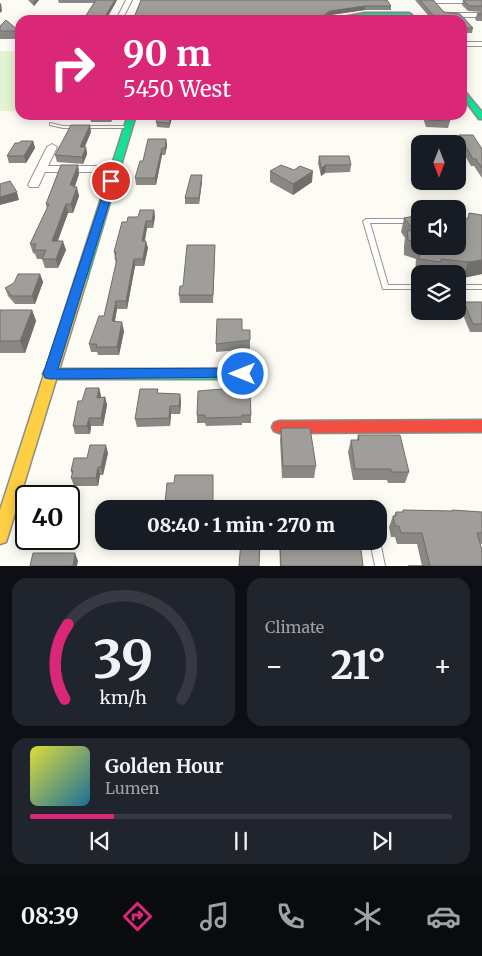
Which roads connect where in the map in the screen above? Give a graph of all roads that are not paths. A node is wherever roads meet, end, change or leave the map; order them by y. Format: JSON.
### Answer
{"nodes":[{"id":1,"x":129,"y":0,"type":"edge"},
{"id":2,"x":399,"y":0,"type":"edge"},
{"id":3,"x":435,"y":1,"type":"edge"},
{"id":4,"x":482,"y":1,"type":"edge"},
{"id":5,"x":122,"y":15,"type":"edge"},
{"id":6,"x":410,"y":15,"type":"edge"},
{"id":7,"x":447,"y":15,"type":"edge"},
{"id":8,"x":482,"y":15,"type":"edge"},
{"id":9,"x":467,"y":16,"type":"edge"},
{"id":10,"x":467,"y":44,"type":"edge"},
{"id":11,"x":482,"y":44,"type":"edge"},
{"id":12,"x":467,"y":97,"type":"edge"},
{"id":13,"x":482,"y":117,"type":"edge"},
{"id":14,"x":130,"y":120,"type":"edge"},
{"id":15,"x":52,"y":124,"type":"dead end"},
{"id":16,"x":128,"y":127,"type":"junction"},
{"id":17,"x":52,"y":147,"type":"dead end"},
{"id":18,"x":42,"y":169,"type":"junction"},
{"id":19,"x":115,"y":169,"type":"junction"},
{"id":20,"x":34,"y":185,"type":"dead end"},
{"id":21,"x":411,"y":220,"type":"edge"},
{"id":22,"x":411,"y":287,"type":"edge"},
{"id":23,"x":466,"y":287,"type":"edge"},
{"id":24,"x":482,"y":287,"type":"edge"},
{"id":25,"x":50,"y":374,"type":"junction"},
{"id":26,"x":243,"y":374,"type":"dead end"},
{"id":27,"x":482,"y":426,"type":"edge"},
{"id":28,"x":279,"y":427,"type":"edge"},
{"id":29,"x":0,"y":536,"type":"edge"},
{"id":30,"x":377,"y":550,"type":"edge"},
{"id":31,"x":380,"y":566,"type":"edge"}],
"edges":[{"from":1,"to":5,"type":"street"},
{"from":2,"to":6,"type":"street"},
{"from":3,"to":4,"type":"street"},
{"from":3,"to":7,"type":"street"},
{"from":8,"to":9,"type":"street"},
{"from":10,"to":11,"type":"street"},
{"from":12,"to":13,"type":"street"},
{"from":14,"to":16,"type":"street"},
{"from":15,"to":16,"type":"lane"},
{"from":16,"to":19,"type":"street"},
{"from":17,"to":18,"type":"street"},
{"from":18,"to":19,"type":"street"},
{"from":18,"to":20,"type":"street"},
{"from":19,"to":25,"type":"street"},
{"from":21,"to":22,"type":"lane"},
{"from":23,"to":24,"type":"lane"},
{"from":25,"to":26,"type":"street"},
{"from":25,"to":29,"type":"street"},
{"from":27,"to":28,"type":"street"},
{"from":30,"to":31,"type":"lane"}]}
